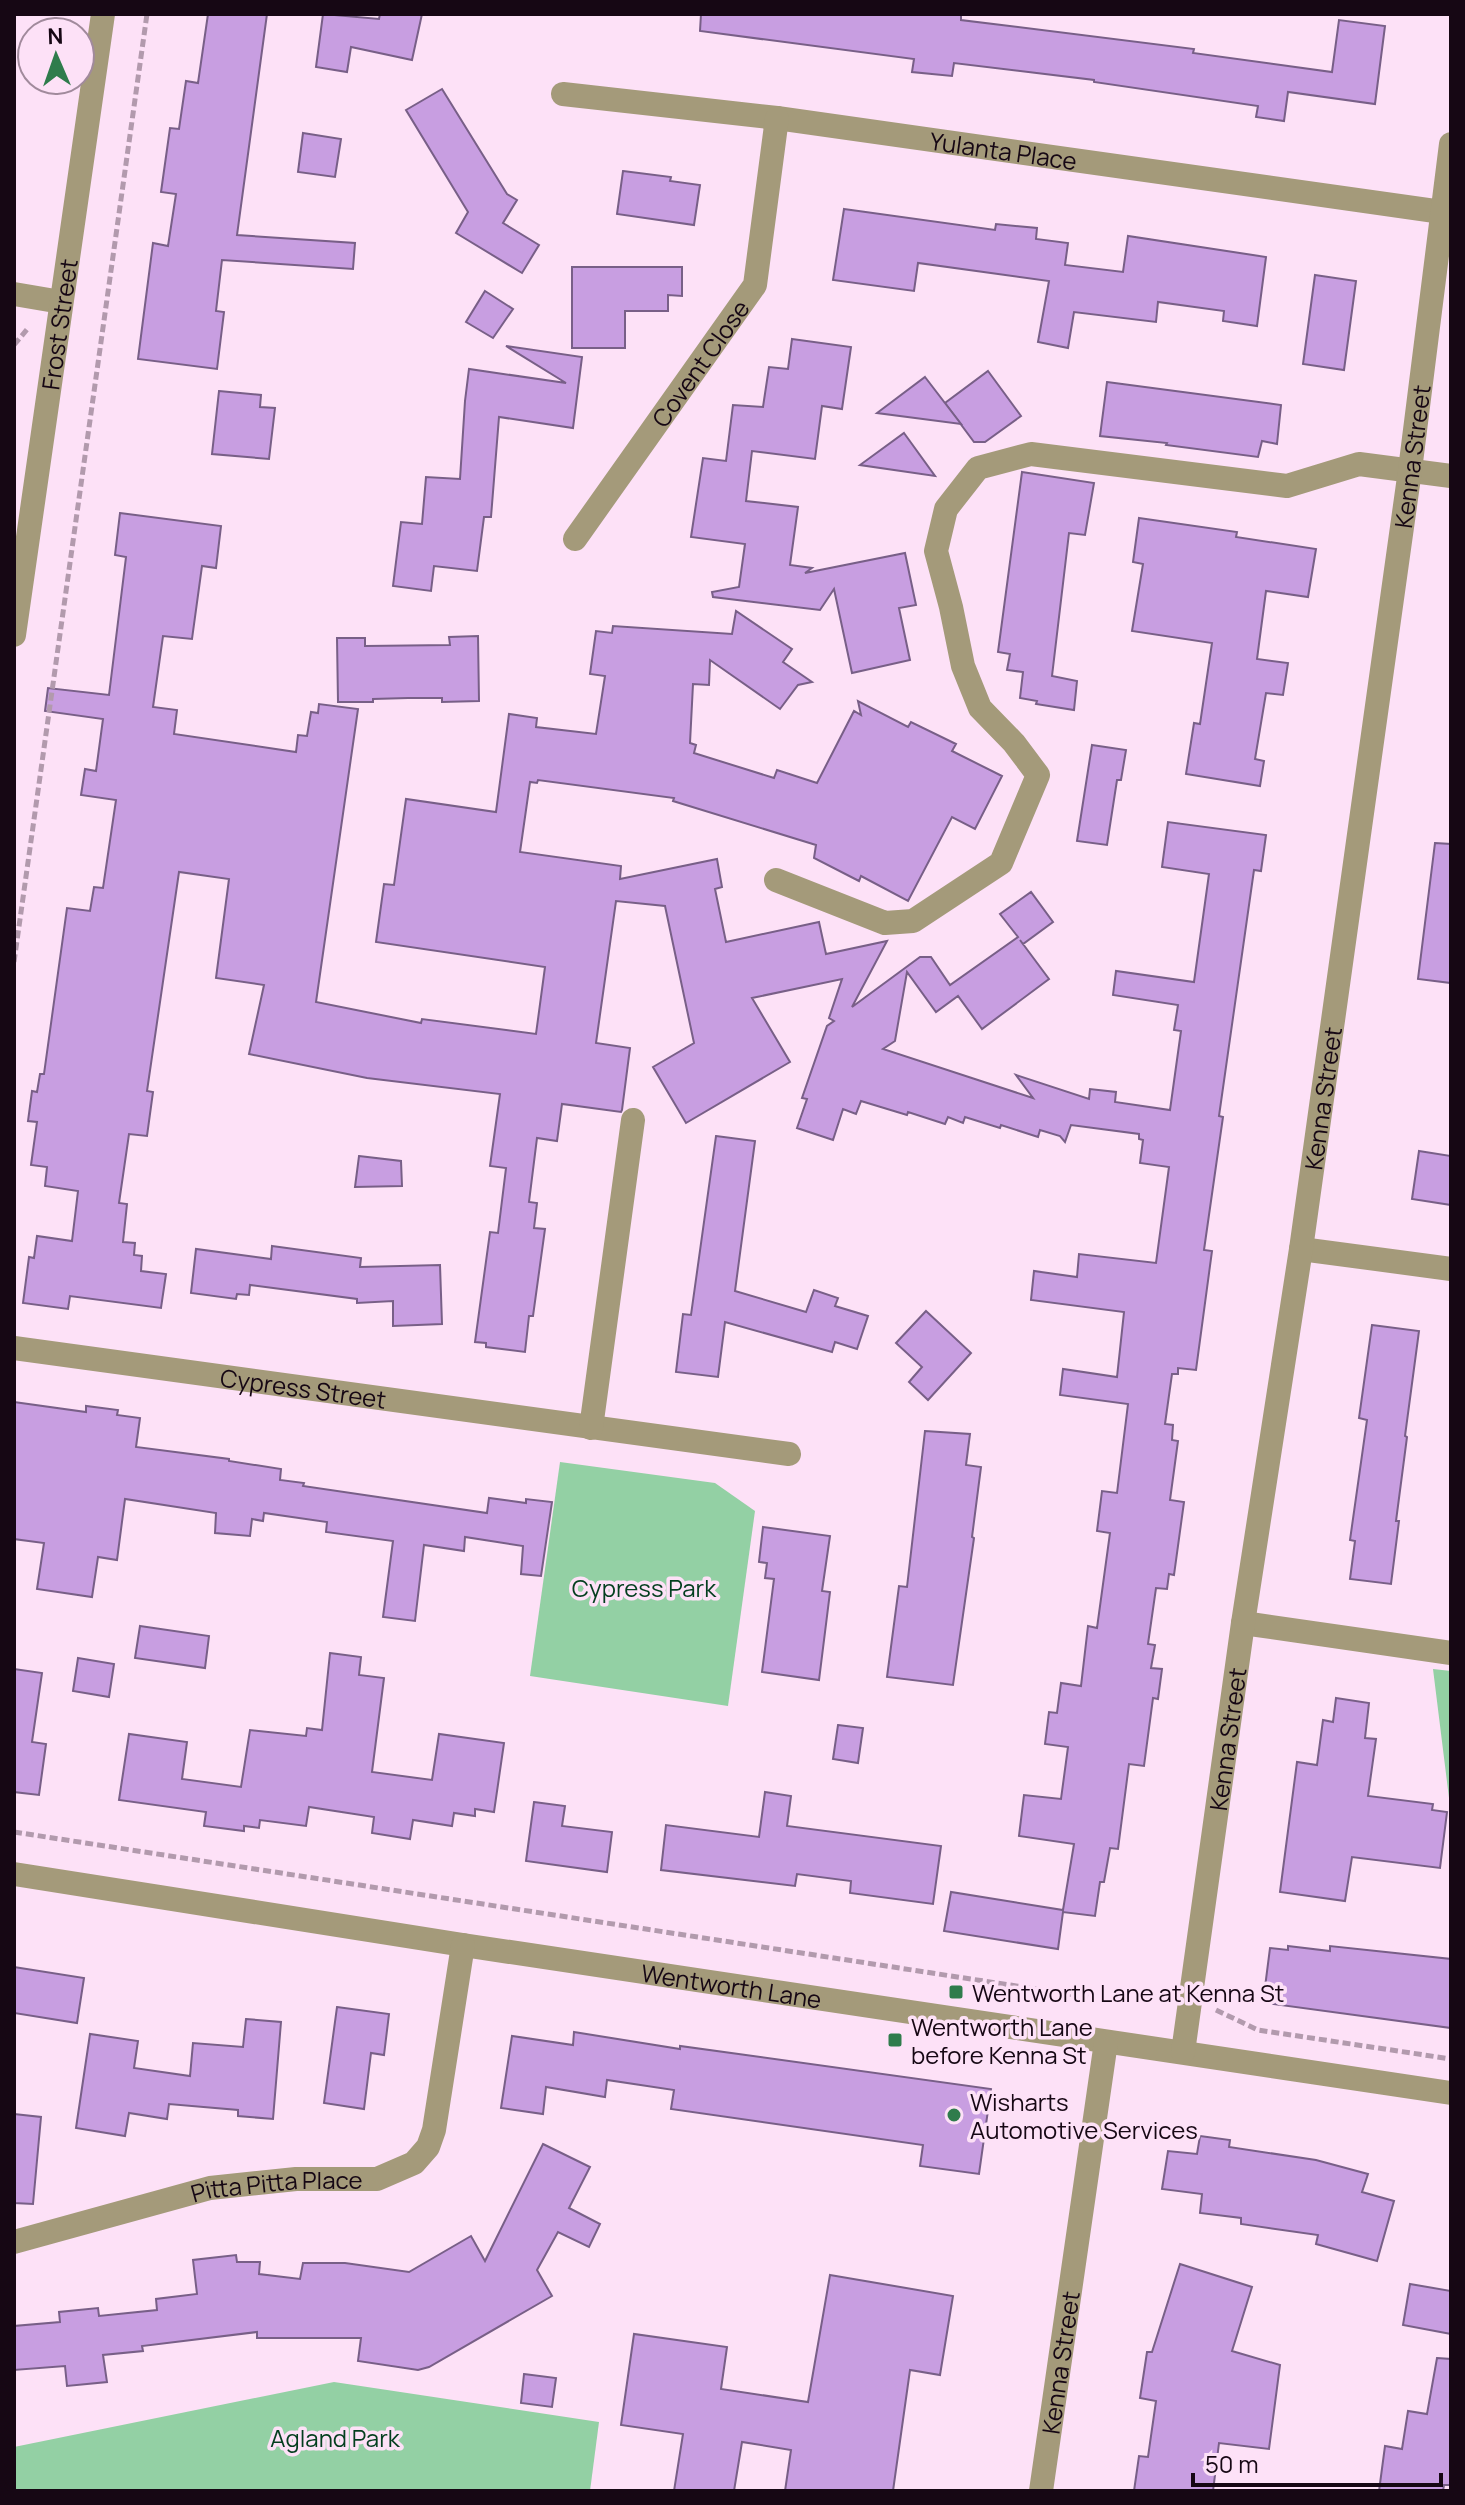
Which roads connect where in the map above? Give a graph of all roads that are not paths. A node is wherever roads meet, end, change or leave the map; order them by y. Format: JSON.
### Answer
{"nodes":[{"id":1,"x":103,"y":14,"type":"edge"},
{"id":2,"x":563,"y":94,"type":"dead end"},
{"id":3,"x":777,"y":118,"type":"junction"},
{"id":4,"x":1451,"y":144,"type":"edge"},
{"id":5,"x":1442,"y":212,"type":"junction"},
{"id":6,"x":14,"y":294,"type":"edge"},
{"id":7,"x":61,"y":302,"type":"junction"},
{"id":8,"x":1410,"y":470,"type":"junction"},
{"id":9,"x":1451,"y":476,"type":"edge"},
{"id":10,"x":575,"y":539,"type":"dead end"},
{"id":11,"x":14,"y":635,"type":"edge"},
{"id":12,"x":776,"y":880,"type":"dead end"},
{"id":13,"x":633,"y":1120,"type":"dead end"},
{"id":14,"x":1301,"y":1249,"type":"junction"},
{"id":15,"x":1451,"y":1269,"type":"edge"},
{"id":16,"x":14,"y":1348,"type":"edge"},
{"id":17,"x":591,"y":1428,"type":"junction"},
{"id":18,"x":789,"y":1454,"type":"dead end"},
{"id":19,"x":1243,"y":1623,"type":"junction"},
{"id":20,"x":1451,"y":1653,"type":"edge"},
{"id":21,"x":14,"y":1874,"type":"edge"},
{"id":22,"x":463,"y":1945,"type":"junction"},
{"id":23,"x":1106,"y":2042,"type":"junction"},
{"id":24,"x":1183,"y":2052,"type":"junction"},
{"id":25,"x":1451,"y":2093,"type":"edge"},
{"id":26,"x":14,"y":2242,"type":"edge"},
{"id":27,"x":1041,"y":2491,"type":"edge"}],
"edges":[{"from":1,"to":7,"type":"street","name":"Frost Street"},
{"from":2,"to":3,"type":"street","name":"Yulanta Place"},
{"from":3,"to":5,"type":"street","name":"Yulanta Place"},
{"from":3,"to":10,"type":"street","name":"Covent Close"},
{"from":4,"to":5,"type":"street","name":"Kenna Street"},
{"from":5,"to":8,"type":"street","name":"Kenna Street"},
{"from":6,"to":7,"type":"street"},
{"from":7,"to":11,"type":"street","name":"Frost Street"},
{"from":8,"to":9,"type":"street"},
{"from":8,"to":12,"type":"street"},
{"from":8,"to":14,"type":"street","name":"Kenna Street"},
{"from":13,"to":17,"type":"street"},
{"from":14,"to":15,"type":"street"},
{"from":14,"to":19,"type":"street","name":"Kenna Street"},
{"from":16,"to":17,"type":"street","name":"Cypress Street"},
{"from":17,"to":18,"type":"street","name":"Cypress Street"},
{"from":19,"to":20,"type":"street"},
{"from":19,"to":24,"type":"street","name":"Kenna Street"},
{"from":21,"to":22,"type":"street","name":"Wentworth Lane"},
{"from":22,"to":23,"type":"street","name":"Wentworth Lane"},
{"from":22,"to":26,"type":"street","name":"Pitta Pitta Place"},
{"from":23,"to":24,"type":"street","name":"Wentworth Lane"},
{"from":23,"to":27,"type":"street","name":"Kenna Street"},
{"from":24,"to":25,"type":"street","name":"Wentworth Lane"}]}
